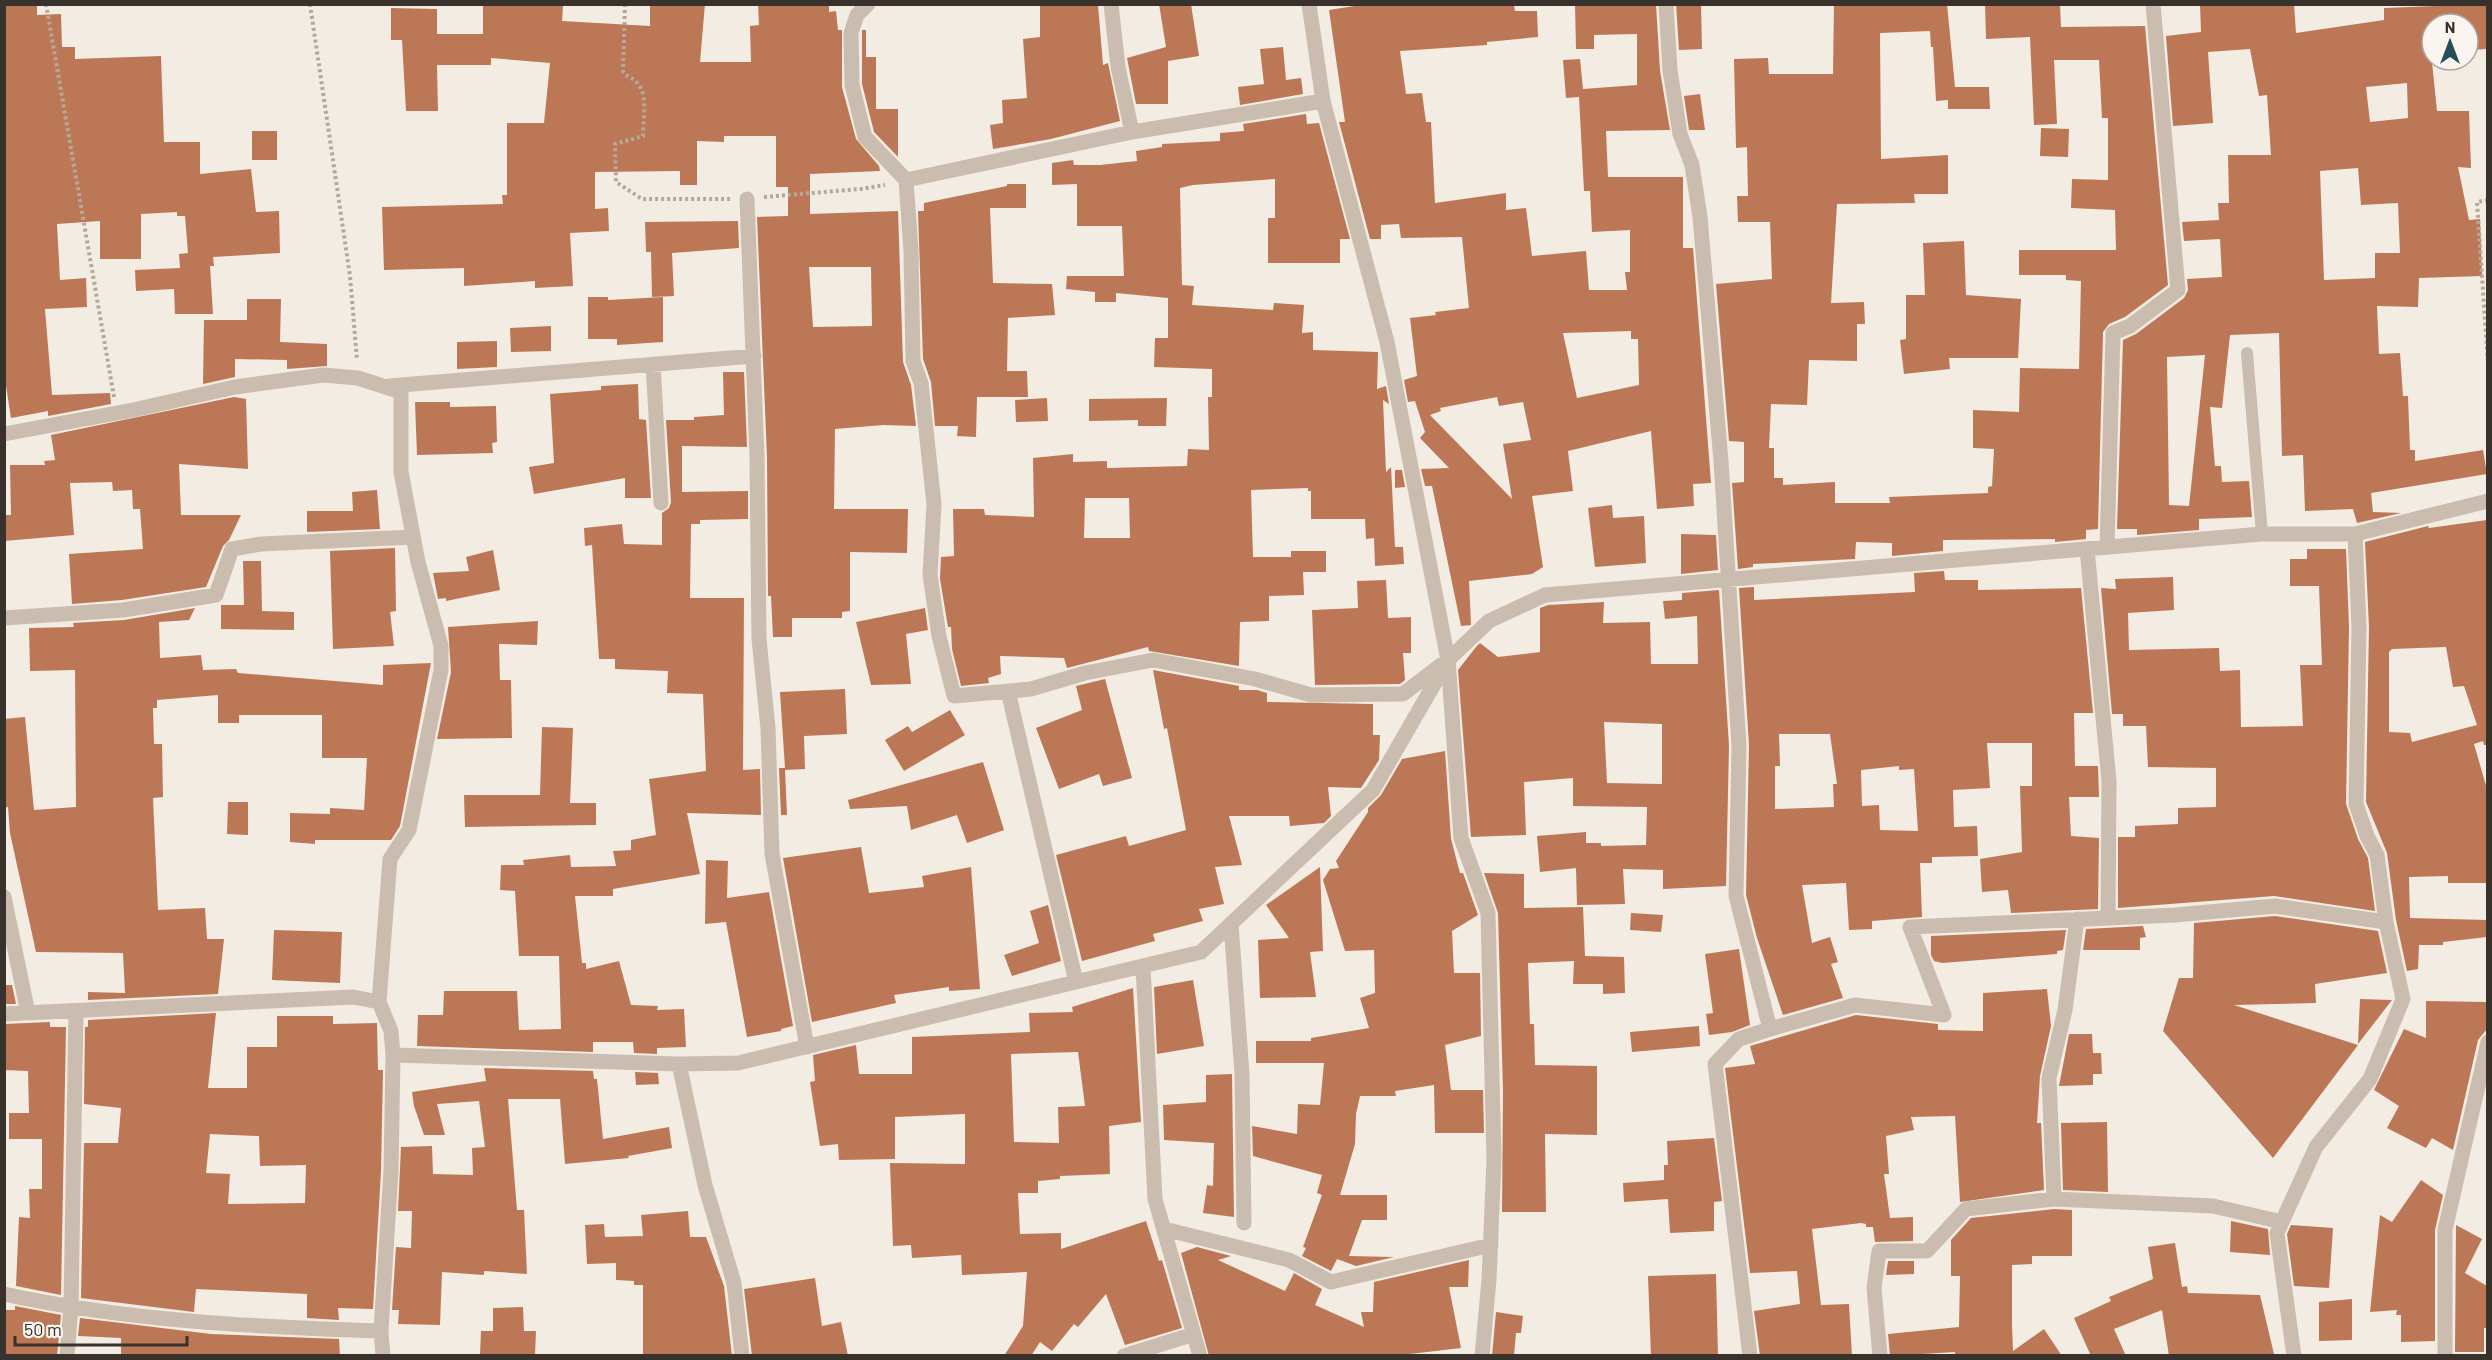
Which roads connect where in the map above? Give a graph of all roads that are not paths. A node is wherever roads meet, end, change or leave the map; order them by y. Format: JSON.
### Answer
{"nodes":[{"id":1,"x":868,"y":4,"type":"edge"},
{"id":2,"x":1111,"y":4,"type":"edge"},
{"id":3,"x":1309,"y":4,"type":"edge"},
{"id":4,"x":1666,"y":4,"type":"edge"},
{"id":5,"x":2153,"y":4,"type":"edge"},
{"id":6,"x":1323,"y":101,"type":"junction"},
{"id":7,"x":1132,"y":132,"type":"junction"},
{"id":8,"x":906,"y":180,"type":"junction"},
{"id":9,"x":747,"y":199,"type":"road end"},
{"id":10,"x":2247,"y":353,"type":"dead end"},
{"id":11,"x":754,"y":356,"type":"junction"},
{"id":12,"x":653,"y":364,"type":"junction"},
{"id":13,"x":386,"y":387,"type":"junction"},
{"id":14,"x":4,"y":434,"type":"edge"},
{"id":15,"x":2487,"y":501,"type":"edge"},
{"id":16,"x":661,"y":503,"type":"dead end"},
{"id":17,"x":2262,"y":534,"type":"junction"},
{"id":18,"x":2355,"y":534,"type":"junction"},
{"id":19,"x":413,"y":537,"type":"junction"},
{"id":20,"x":2107,"y":547,"type":"junction"},
{"id":21,"x":2088,"y":549,"type":"junction"},
{"id":22,"x":1728,"y":579,"type":"junction"},
{"id":23,"x":4,"y":618,"type":"edge"},
{"id":24,"x":1448,"y":660,"type":"junction"},
{"id":25,"x":1008,"y":691,"type":"junction"},
{"id":26,"x":4,"y":897,"type":"edge"},
{"id":27,"x":2108,"y":918,"type":"junction"},
{"id":28,"x":2077,"y":920,"type":"junction"},
{"id":29,"x":2386,"y":922,"type":"junction"},
{"id":30,"x":1231,"y":924,"type":"junction"},
{"id":31,"x":1143,"y":966,"type":"junction"},
{"id":32,"x":1076,"y":982,"type":"junction"},
{"id":33,"x":379,"y":1002,"type":"junction"},
{"id":34,"x":76,"y":1011,"type":"junction"},
{"id":35,"x":28,"y":1013,"type":"junction"},
{"id":36,"x":4,"y":1014,"type":"edge"},
{"id":37,"x":1770,"y":1029,"type":"junction"},
{"id":38,"x":2487,"y":1042,"type":"edge"},
{"id":39,"x":807,"y":1047,"type":"junction"},
{"id":40,"x":393,"y":1054,"type":"junction"},
{"id":41,"x":679,"y":1064,"type":"junction"},
{"id":42,"x":2054,"y":1199,"type":"junction"},
{"id":43,"x":2282,"y":1222,"type":"junction"},
{"id":44,"x":1244,"y":1223,"type":"dead end"},
{"id":45,"x":1164,"y":1229,"type":"junction"},
{"id":46,"x":1491,"y":1245,"type":"junction"},
{"id":47,"x":4,"y":1294,"type":"edge"},
{"id":48,"x":71,"y":1306,"type":"junction"},
{"id":49,"x":381,"y":1331,"type":"junction"},
{"id":50,"x":1194,"y":1334,"type":"junction"},
{"id":51,"x":68,"y":1356,"type":"edge"},
{"id":52,"x":383,"y":1356,"type":"edge"},
{"id":53,"x":742,"y":1356,"type":"edge"},
{"id":54,"x":1124,"y":1356,"type":"edge"},
{"id":55,"x":1200,"y":1356,"type":"edge"},
{"id":56,"x":1482,"y":1356,"type":"edge"},
{"id":57,"x":1750,"y":1356,"type":"edge"},
{"id":58,"x":1880,"y":1356,"type":"edge"},
{"id":59,"x":2294,"y":1356,"type":"edge"},
{"id":60,"x":2445,"y":1356,"type":"edge"}],
"edges":[{"from":1,"to":8,"type":"street"},
{"from":2,"to":7,"type":"street"},
{"from":3,"to":6,"type":"street"},
{"from":4,"to":22,"type":"street"},
{"from":5,"to":20,"type":"street"},
{"from":6,"to":7,"type":"street"},
{"from":6,"to":24,"type":"street"},
{"from":7,"to":8,"type":"street"},
{"from":8,"to":25,"type":"street"},
{"from":9,"to":11,"type":"street"},
{"from":10,"to":17,"type":"lane"},
{"from":11,"to":12,"type":"street"},
{"from":11,"to":39,"type":"street"},
{"from":12,"to":13,"type":"street"},
{"from":12,"to":16,"type":"street"},
{"from":13,"to":14,"type":"street"},
{"from":13,"to":19,"type":"street"},
{"from":15,"to":18,"type":"street"},
{"from":17,"to":18,"type":"street"},
{"from":17,"to":20,"type":"street"},
{"from":18,"to":29,"type":"street"},
{"from":19,"to":23,"type":"street"},
{"from":19,"to":33,"type":"street"},
{"from":20,"to":21,"type":"street"},
{"from":21,"to":22,"type":"street"},
{"from":21,"to":27,"type":"street"},
{"from":22,"to":24,"type":"street"},
{"from":22,"to":37,"type":"street"},
{"from":24,"to":25,"type":"street"},
{"from":24,"to":30,"type":"street"},
{"from":24,"to":46,"type":"street"},
{"from":25,"to":32,"type":"street"},
{"from":26,"to":35,"type":"street"},
{"from":27,"to":28,"type":"street"},
{"from":27,"to":29,"type":"street"},
{"from":28,"to":37,"type":"street"},
{"from":28,"to":42,"type":"street"},
{"from":29,"to":43,"type":"street"},
{"from":30,"to":31,"type":"street"},
{"from":30,"to":44,"type":"street"},
{"from":31,"to":32,"type":"street"},
{"from":31,"to":45,"type":"street"},
{"from":32,"to":39,"type":"street"},
{"from":33,"to":34,"type":"street"},
{"from":33,"to":40,"type":"street"},
{"from":34,"to":35,"type":"street"},
{"from":34,"to":48,"type":"street"},
{"from":35,"to":36,"type":"street"},
{"from":37,"to":57,"type":"street"},
{"from":38,"to":60,"type":"street"},
{"from":39,"to":41,"type":"street"},
{"from":40,"to":41,"type":"street"},
{"from":40,"to":49,"type":"street"},
{"from":41,"to":53,"type":"street"},
{"from":42,"to":43,"type":"street"},
{"from":42,"to":58,"type":"street"},
{"from":43,"to":59,"type":"street"},
{"from":45,"to":46,"type":"street"},
{"from":45,"to":50,"type":"street"},
{"from":46,"to":56,"type":"street"},
{"from":47,"to":48,"type":"street"},
{"from":48,"to":49,"type":"street"},
{"from":48,"to":51,"type":"street"},
{"from":49,"to":52,"type":"street"},
{"from":50,"to":54,"type":"street"},
{"from":50,"to":55,"type":"street"}]}
